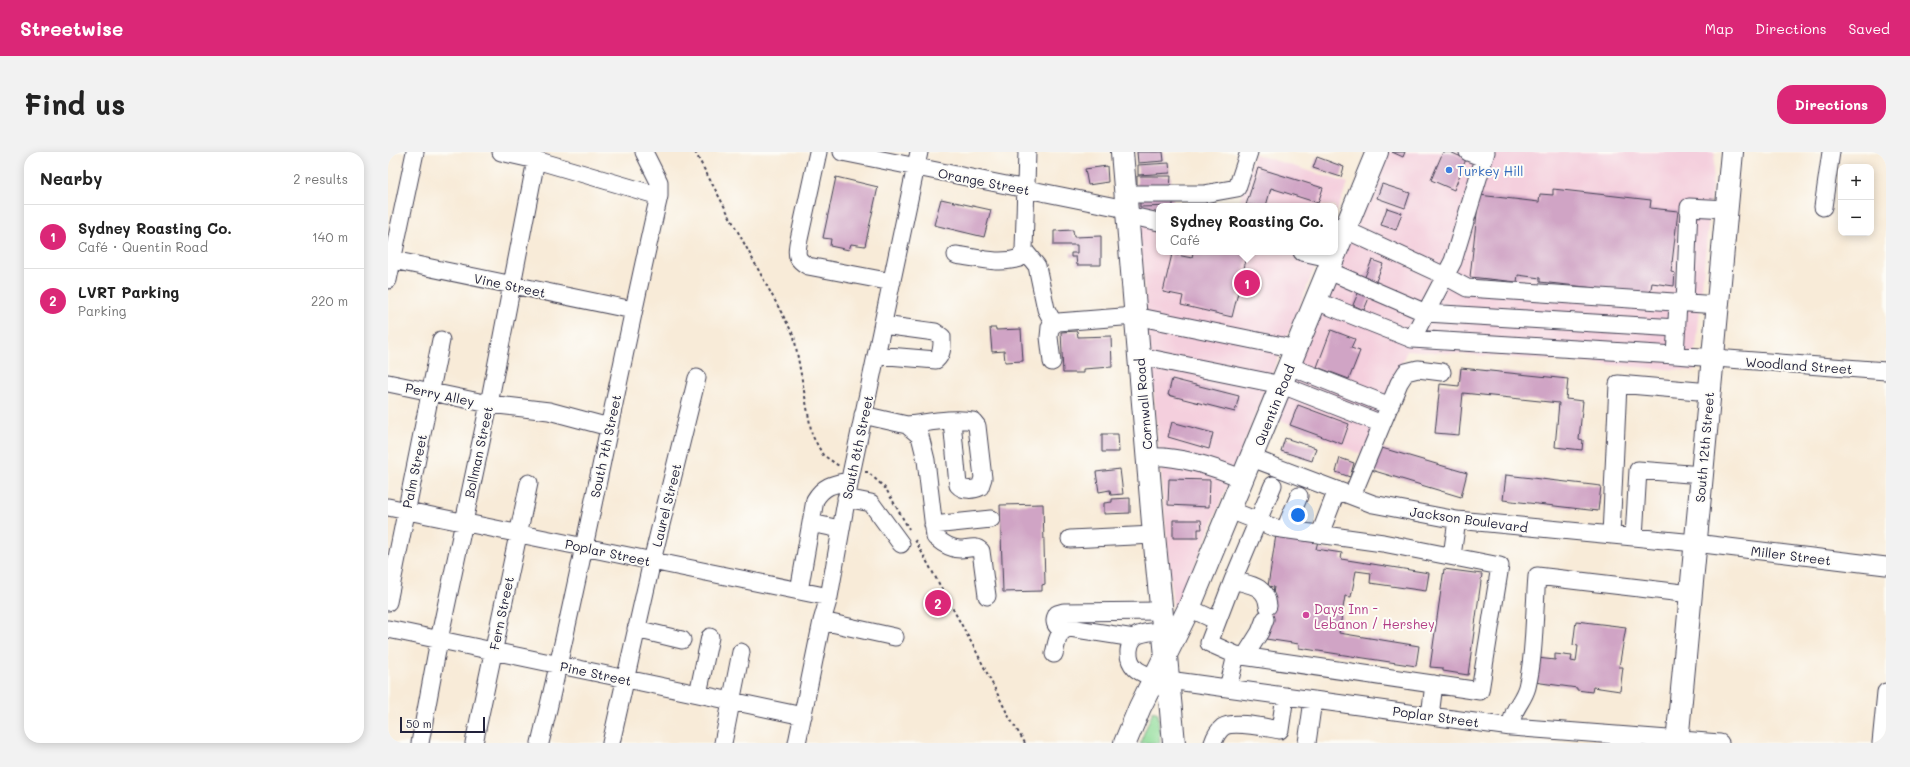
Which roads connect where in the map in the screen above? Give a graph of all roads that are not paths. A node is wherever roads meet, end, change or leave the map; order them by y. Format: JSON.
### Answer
{"nodes":[{"id":1,"x":416,"y":152,"type":"edge"},
{"id":2,"x":500,"y":152,"type":"edge"},
{"id":3,"x":644,"y":152,"type":"edge"},
{"id":4,"x":818,"y":152,"type":"edge"},
{"id":5,"x":842,"y":152,"type":"edge"},
{"id":6,"x":1027,"y":152,"type":"edge"},
{"id":7,"x":1122,"y":152,"type":"edge"},
{"id":8,"x":1248,"y":152,"type":"edge"},
{"id":9,"x":1377,"y":152,"type":"edge"},
{"id":10,"x":1468,"y":152,"type":"edge"},
{"id":11,"x":1732,"y":152,"type":"edge"},
{"id":12,"x":1831,"y":152,"type":"edge"},
{"id":13,"x":1485,"y":155,"type":"edge"},
{"id":14,"x":536,"y":160,"type":"junction"},
{"id":15,"x":918,"y":160,"type":"edge"},
{"id":16,"x":1027,"y":189,"type":"junction"},
{"id":17,"x":659,"y":196,"type":"junction"},
{"id":18,"x":1126,"y":206,"type":"junction"},
{"id":19,"x":1822,"y":207,"type":"dead end"},
{"id":20,"x":1727,"y":209,"type":"junction"},
{"id":21,"x":1156,"y":221,"type":"edge"},
{"id":22,"x":1340,"y":228,"type":"edge"},
{"id":23,"x":1024,"y":250,"type":"junction"},
{"id":24,"x":956,"y":255,"type":"dead end"},
{"id":25,"x":1309,"y":255,"type":"edge"},
{"id":26,"x":1333,"y":255,"type":"edge"},
{"id":27,"x":390,"y":260,"type":"edge"},
{"id":28,"x":1331,"y":265,"type":"junction"},
{"id":29,"x":1445,"y":276,"type":"junction"},
{"id":30,"x":388,"y":280,"type":"edge"},
{"id":31,"x":892,"y":282,"type":"junction"},
{"id":32,"x":512,"y":285,"type":"junction"},
{"id":33,"x":1316,"y":301,"type":"junction"},
{"id":34,"x":1682,"y":303,"type":"junction"},
{"id":35,"x":1718,"y":305,"type":"junction"},
{"id":36,"x":633,"y":310,"type":"junction"},
{"id":37,"x":1426,"y":313,"type":"junction"},
{"id":38,"x":1135,"y":316,"type":"junction"},
{"id":39,"x":1054,"y":324,"type":"junction"},
{"id":40,"x":882,"y":325,"type":"junction"},
{"id":41,"x":1677,"y":328,"type":"junction"},
{"id":42,"x":1412,"y":339,"type":"junction"},
{"id":43,"x":441,"y":340,"type":"dead end"},
{"id":44,"x":876,"y":355,"type":"junction"},
{"id":45,"x":1675,"y":355,"type":"junction"},
{"id":46,"x":1139,"y":356,"type":"junction"},
{"id":47,"x":1713,"y":358,"type":"junction"},
{"id":48,"x":1052,"y":362,"type":"dead end"},
{"id":49,"x":1289,"y":367,"type":"junction"},
{"id":50,"x":1886,"y":371,"type":"edge"},
{"id":51,"x":1442,"y":372,"type":"dead end"},
{"id":52,"x":697,"y":378,"type":"dead end"},
{"id":53,"x":388,"y":383,"type":"edge"},
{"id":54,"x":431,"y":392,"type":"junction"},
{"id":55,"x":1710,"y":392,"type":"junction"},
{"id":56,"x":489,"y":404,"type":"junction"},
{"id":57,"x":1390,"y":406,"type":"junction"},
{"id":58,"x":863,"y":415,"type":"junction"},
{"id":59,"x":952,"y":421,"type":"dead end"},
{"id":60,"x":1382,"y":424,"type":"junction"},
{"id":61,"x":907,"y":425,"type":"junction"},
{"id":62,"x":609,"y":428,"type":"junction"},
{"id":63,"x":1147,"y":457,"type":"junction"},
{"id":64,"x":1252,"y":458,"type":"junction"},
{"id":65,"x":851,"y":475,"type":"junction"},
{"id":66,"x":1702,"y":475,"type":"junction"},
{"id":67,"x":1243,"y":479,"type":"junction"},
{"id":68,"x":529,"y":483,"type":"dead end"},
{"id":69,"x":1272,"y":485,"type":"dead end"},
{"id":70,"x":1345,"y":493,"type":"junction"},
{"id":71,"x":1299,"y":496,"type":"dead end"},
{"id":72,"x":846,"y":498,"type":"junction"},
{"id":73,"x":388,"y":507,"type":"edge"},
{"id":74,"x":1230,"y":510,"type":"junction"},
{"id":75,"x":406,"y":511,"type":"junction"},
{"id":76,"x":992,"y":519,"type":"dead end"},
{"id":77,"x":1457,"y":520,"type":"junction"},
{"id":78,"x":1258,"y":521,"type":"junction"},
{"id":79,"x":463,"y":522,"type":"junction"},
{"id":80,"x":811,"y":523,"type":"junction"},
{"id":81,"x":932,"y":525,"type":"junction"},
{"id":82,"x":840,"y":529,"type":"junction"},
{"id":83,"x":1285,"y":529,"type":"junction"},
{"id":84,"x":519,"y":534,"type":"junction"},
{"id":85,"x":1154,"y":534,"type":"junction"},
{"id":86,"x":1320,"y":534,"type":"junction"},
{"id":87,"x":1612,"y":535,"type":"junction"},
{"id":88,"x":1634,"y":538,"type":"junction"},
{"id":89,"x":1070,"y":539,"type":"dead end"},
{"id":90,"x":1695,"y":543,"type":"junction"},
{"id":91,"x":901,"y":544,"type":"dead end"},
{"id":92,"x":583,"y":547,"type":"junction"},
{"id":93,"x":1452,"y":556,"type":"junction"},
{"id":94,"x":652,"y":561,"type":"junction"},
{"id":95,"x":1886,"y":566,"type":"edge"},
{"id":96,"x":1233,"y":580,"type":"junction"},
{"id":97,"x":799,"y":591,"type":"junction"},
{"id":98,"x":1691,"y":594,"type":"junction"},
{"id":99,"x":987,"y":596,"type":"dead end"},
{"id":100,"x":829,"y":597,"type":"junction"},
{"id":101,"x":388,"y":602,"type":"edge"},
{"id":102,"x":1189,"y":608,"type":"junction"},
{"id":103,"x":822,"y":621,"type":"junction"},
{"id":104,"x":1217,"y":621,"type":"junction"},
{"id":105,"x":1167,"y":625,"type":"junction"},
{"id":106,"x":388,"y":629,"type":"edge"},
{"id":107,"x":636,"y":629,"type":"junction"},
{"id":108,"x":1062,"y":630,"type":"junction"},
{"id":109,"x":710,"y":637,"type":"dead end"},
{"id":110,"x":895,"y":637,"type":"dead end"},
{"id":111,"x":1134,"y":638,"type":"junction"},
{"id":112,"x":439,"y":640,"type":"junction"},
{"id":113,"x":682,"y":640,"type":"dead end"},
{"id":114,"x":493,"y":651,"type":"junction"},
{"id":115,"x":741,"y":652,"type":"dead end"},
{"id":116,"x":1054,"y":654,"type":"dead end"},
{"id":117,"x":1241,"y":656,"type":"junction"},
{"id":118,"x":559,"y":665,"type":"junction"},
{"id":119,"x":625,"y":679,"type":"junction"},
{"id":120,"x":1161,"y":679,"type":"junction"},
{"id":121,"x":1434,"y":684,"type":"junction"},
{"id":122,"x":1228,"y":688,"type":"junction"},
{"id":123,"x":1886,"y":692,"type":"edge"},
{"id":124,"x":698,"y":694,"type":"junction"},
{"id":125,"x":1285,"y":696,"type":"junction"},
{"id":126,"x":1313,"y":700,"type":"junction"},
{"id":127,"x":731,"y":701,"type":"junction"},
{"id":128,"x":803,"y":716,"type":"junction"},
{"id":129,"x":1430,"y":716,"type":"junction"},
{"id":130,"x":1511,"y":726,"type":"junction"},
{"id":131,"x":1578,"y":737,"type":"edge"},
{"id":132,"x":1677,"y":741,"type":"edge"},
{"id":133,"x":420,"y":743,"type":"edge"},
{"id":134,"x":474,"y":743,"type":"edge"},
{"id":135,"x":540,"y":743,"type":"edge"},
{"id":136,"x":611,"y":743,"type":"edge"},
{"id":137,"x":723,"y":743,"type":"edge"},
{"id":138,"x":797,"y":743,"type":"edge"},
{"id":139,"x":1125,"y":743,"type":"edge"},
{"id":140,"x":1174,"y":743,"type":"edge"},
{"id":141,"x":1213,"y":743,"type":"edge"},
{"id":142,"x":1307,"y":743,"type":"edge"},
{"id":143,"x":1720,"y":743,"type":"edge"},
{"id":144,"x":1881,"y":743,"type":"edge"}],
"edges":[{"from":1,"to":27,"type":"street"},
{"from":2,"to":14,"type":"street"},
{"from":3,"to":17,"type":"street","name":"South 7th Street"},
{"from":4,"to":31,"type":"street"},
{"from":5,"to":15,"type":"street","name":"Orange Street"},
{"from":6,"to":16,"type":"street"},
{"from":7,"to":18,"type":"main road","name":"Cornwall Road"},
{"from":8,"to":18,"type":"street"},
{"from":9,"to":22,"type":"main road","name":"Quentin Road"},
{"from":10,"to":13,"type":"street"},
{"from":11,"to":20,"type":"main road","name":"South 12th Street"},
{"from":12,"to":19,"type":"street"},
{"from":13,"to":29,"type":"street"},
{"from":14,"to":17,"type":"street"},
{"from":14,"to":32,"type":"street","name":"Bollman Street"},
{"from":15,"to":16,"type":"street","name":"Orange Street"},
{"from":15,"to":31,"type":"street","name":"South 8th Street"},
{"from":16,"to":18,"type":"street","name":"Orange Street"},
{"from":16,"to":23,"type":"street"},
{"from":17,"to":36,"type":"street","name":"South 7th Street"},
{"from":18,"to":21,"type":"street"},
{"from":18,"to":38,"type":"main road","name":"Cornwall Road"},
{"from":20,"to":34,"type":"street"},
{"from":20,"to":35,"type":"main road","name":"South 12th Street"},
{"from":22,"to":29,"type":"street"},
{"from":23,"to":24,"type":"street"},
{"from":23,"to":39,"type":"street"},
{"from":25,"to":28,"type":"street"},
{"from":26,"to":28,"type":"main road","name":"Quentin Road"},
{"from":27,"to":30,"type":"street"},
{"from":27,"to":32,"type":"street","name":"Vine Street"},
{"from":28,"to":33,"type":"main road","name":"Quentin Road"},
{"from":28,"to":37,"type":"street"},
{"from":29,"to":34,"type":"street"},
{"from":29,"to":37,"type":"street"},
{"from":31,"to":40,"type":"street","name":"South 8th Street"},
{"from":32,"to":36,"type":"street","name":"Vine Street"},
{"from":32,"to":56,"type":"street","name":"Bollman Street"},
{"from":33,"to":42,"type":"street","name":"Woodland Street"},
{"from":33,"to":49,"type":"main road","name":"Quentin Road"},
{"from":34,"to":35,"type":"street"},
{"from":34,"to":41,"type":"street"},
{"from":35,"to":47,"type":"main road","name":"South 12th Street"},
{"from":36,"to":62,"type":"street","name":"South 7th Street"},
{"from":37,"to":41,"type":"street"},
{"from":37,"to":42,"type":"street"},
{"from":38,"to":39,"type":"street"},
{"from":38,"to":46,"type":"main road","name":"Cornwall Road"},
{"from":38,"to":49,"type":"street"},
{"from":39,"to":48,"type":"street"},
{"from":40,"to":44,"type":"street","name":"South 8th Street"},
{"from":40,"to":44,"type":"street"},
{"from":41,"to":45,"type":"street"},
{"from":42,"to":45,"type":"street","name":"Woodland Street"},
{"from":43,"to":54,"type":"street","name":"Palm Street"},
{"from":44,"to":58,"type":"street","name":"South 8th Street"},
{"from":45,"to":47,"type":"street","name":"Woodland Street"},
{"from":46,"to":49,"type":"street"},
{"from":46,"to":63,"type":"main road","name":"Cornwall Road"},
{"from":47,"to":50,"type":"street","name":"Woodland Street"},
{"from":47,"to":55,"type":"main road","name":"South 12th Street"},
{"from":49,"to":57,"type":"street"},
{"from":49,"to":60,"type":"street"},
{"from":49,"to":64,"type":"main road","name":"Quentin Road"},
{"from":51,"to":57,"type":"street"},
{"from":52,"to":94,"type":"street","name":"Laurel Street"},
{"from":53,"to":54,"type":"street","name":"Perry Alley"},
{"from":54,"to":56,"type":"street","name":"Perry Alley"},
{"from":54,"to":75,"type":"street","name":"Palm Street"},
{"from":55,"to":66,"type":"main road","name":"South 12th Street"},
{"from":55,"to":87,"type":"street"},
{"from":56,"to":62,"type":"street","name":"Perry Alley"},
{"from":56,"to":79,"type":"street","name":"Bollman Street"},
{"from":57,"to":60,"type":"street"},
{"from":58,"to":61,"type":"street"},
{"from":58,"to":65,"type":"street","name":"South 8th Street"},
{"from":59,"to":61,"type":"street"},
{"from":60,"to":70,"type":"street"},
{"from":61,"to":81,"type":"street"},
{"from":62,"to":92,"type":"street","name":"South 7th Street"},
{"from":63,"to":67,"type":"street"},
{"from":63,"to":85,"type":"main road","name":"Cornwall Road"},
{"from":64,"to":67,"type":"main road","name":"Quentin Road"},
{"from":64,"to":70,"type":"street","name":"Jackson Boulevard"},
{"from":65,"to":72,"type":"street","name":"South 8th Street"},
{"from":65,"to":80,"type":"street"},
{"from":66,"to":88,"type":"street"},
{"from":66,"to":90,"type":"main road","name":"South 12th Street"},
{"from":67,"to":74,"type":"main road","name":"Quentin Road"},
{"from":68,"to":84,"type":"street","name":"Fern Street"},
{"from":69,"to":78,"type":"street"},
{"from":70,"to":77,"type":"street","name":"Jackson Boulevard"},
{"from":70,"to":86,"type":"street"},
{"from":71,"to":83,"type":"street"},
{"from":72,"to":82,"type":"street","name":"South 8th Street"},
{"from":72,"to":91,"type":"street"},
{"from":73,"to":75,"type":"street","name":"Poplar Street"},
{"from":74,"to":78,"type":"street"},
{"from":74,"to":102,"type":"main road","name":"Quentin Road"},
{"from":75,"to":79,"type":"street","name":"Poplar Street"},
{"from":75,"to":101,"type":"street","name":"Palm Street"},
{"from":76,"to":81,"type":"street"},
{"from":77,"to":87,"type":"street","name":"Jackson Boulevard"},
{"from":77,"to":93,"type":"street"},
{"from":78,"to":83,"type":"street"},
{"from":78,"to":96,"type":"street"},
{"from":79,"to":84,"type":"street","name":"Poplar Street"},
{"from":79,"to":112,"type":"street","name":"Bollman Street"},
{"from":80,"to":82,"type":"street"},
{"from":80,"to":97,"type":"street"},
{"from":81,"to":99,"type":"street"},
{"from":82,"to":100,"type":"street","name":"South 8th Street"},
{"from":83,"to":86,"type":"street"},
{"from":84,"to":92,"type":"street","name":"Poplar Street"},
{"from":84,"to":114,"type":"street","name":"Fern Street"},
{"from":85,"to":89,"type":"street"},
{"from":85,"to":105,"type":"main road","name":"Cornwall Road"},
{"from":86,"to":93,"type":"street"},
{"from":87,"to":88,"type":"street","name":"Jackson Boulevard"},
{"from":88,"to":90,"type":"street","name":"Jackson Boulevard"},
{"from":90,"to":95,"type":"street","name":"Miller Street"},
{"from":90,"to":98,"type":"main road","name":"South 12th Street"},
{"from":92,"to":94,"type":"street","name":"Poplar Street"},
{"from":92,"to":118,"type":"street","name":"South 7th Street"},
{"from":93,"to":121,"type":"street"},
{"from":94,"to":97,"type":"street","name":"Poplar Street"},
{"from":94,"to":107,"type":"street","name":"Laurel Street"},
{"from":96,"to":104,"type":"street"},
{"from":96,"to":117,"type":"street"},
{"from":97,"to":100,"type":"street","name":"Poplar Street"},
{"from":98,"to":130,"type":"street"},
{"from":98,"to":132,"type":"main road","name":"South 12th Street"},
{"from":100,"to":103,"type":"street","name":"South 8th Street"},
{"from":102,"to":104,"type":"street"},
{"from":102,"to":105,"type":"main road","name":"Quentin Road"},
{"from":103,"to":110,"type":"street"},
{"from":103,"to":128,"type":"street","name":"South 8th Street"},
{"from":104,"to":117,"type":"street"},
{"from":105,"to":108,"type":"street"},
{"from":105,"to":111,"type":"street"},
{"from":105,"to":120,"type":"main road","name":"Quentin Road"},
{"from":106,"to":112,"type":"street","name":"Pine Street"},
{"from":107,"to":113,"type":"street"},
{"from":107,"to":119,"type":"street","name":"Laurel Street"},
{"from":108,"to":111,"type":"street"},
{"from":108,"to":116,"type":"street"},
{"from":109,"to":124,"type":"street"},
{"from":111,"to":120,"type":"street","name":"Poplar Street"},
{"from":112,"to":114,"type":"street","name":"Pine Street"},
{"from":112,"to":133,"type":"street","name":"Bollman Street"},
{"from":114,"to":118,"type":"street","name":"Pine Street"},
{"from":114,"to":134,"type":"street","name":"Fern Street"},
{"from":115,"to":127,"type":"street"},
{"from":117,"to":121,"type":"street"},
{"from":117,"to":122,"type":"street"},
{"from":118,"to":119,"type":"street","name":"Pine Street"},
{"from":118,"to":135,"type":"street","name":"South 7th Street"},
{"from":119,"to":124,"type":"street","name":"Pine Street"},
{"from":119,"to":136,"type":"street","name":"Laurel Street"},
{"from":120,"to":122,"type":"street","name":"Poplar Street"},
{"from":120,"to":139,"type":"main road"},
{"from":120,"to":140,"type":"main road"},
{"from":121,"to":129,"type":"street"},
{"from":122,"to":125,"type":"street","name":"Poplar Street"},
{"from":123,"to":144,"type":"street"},
{"from":124,"to":127,"type":"street","name":"Pine Street"},
{"from":125,"to":126,"type":"street","name":"Poplar Street"},
{"from":125,"to":141,"type":"street"},
{"from":126,"to":129,"type":"street","name":"Poplar Street"},
{"from":126,"to":142,"type":"street"},
{"from":127,"to":128,"type":"street","name":"Pine Street"},
{"from":127,"to":137,"type":"street"},
{"from":128,"to":138,"type":"street","name":"South 8th Street"},
{"from":129,"to":130,"type":"street","name":"Poplar Street"},
{"from":130,"to":131,"type":"street","name":"Poplar Street"},
{"from":131,"to":132,"type":"street","name":"Poplar Street"},
{"from":132,"to":143,"type":"street","name":"Poplar Street"}]}
